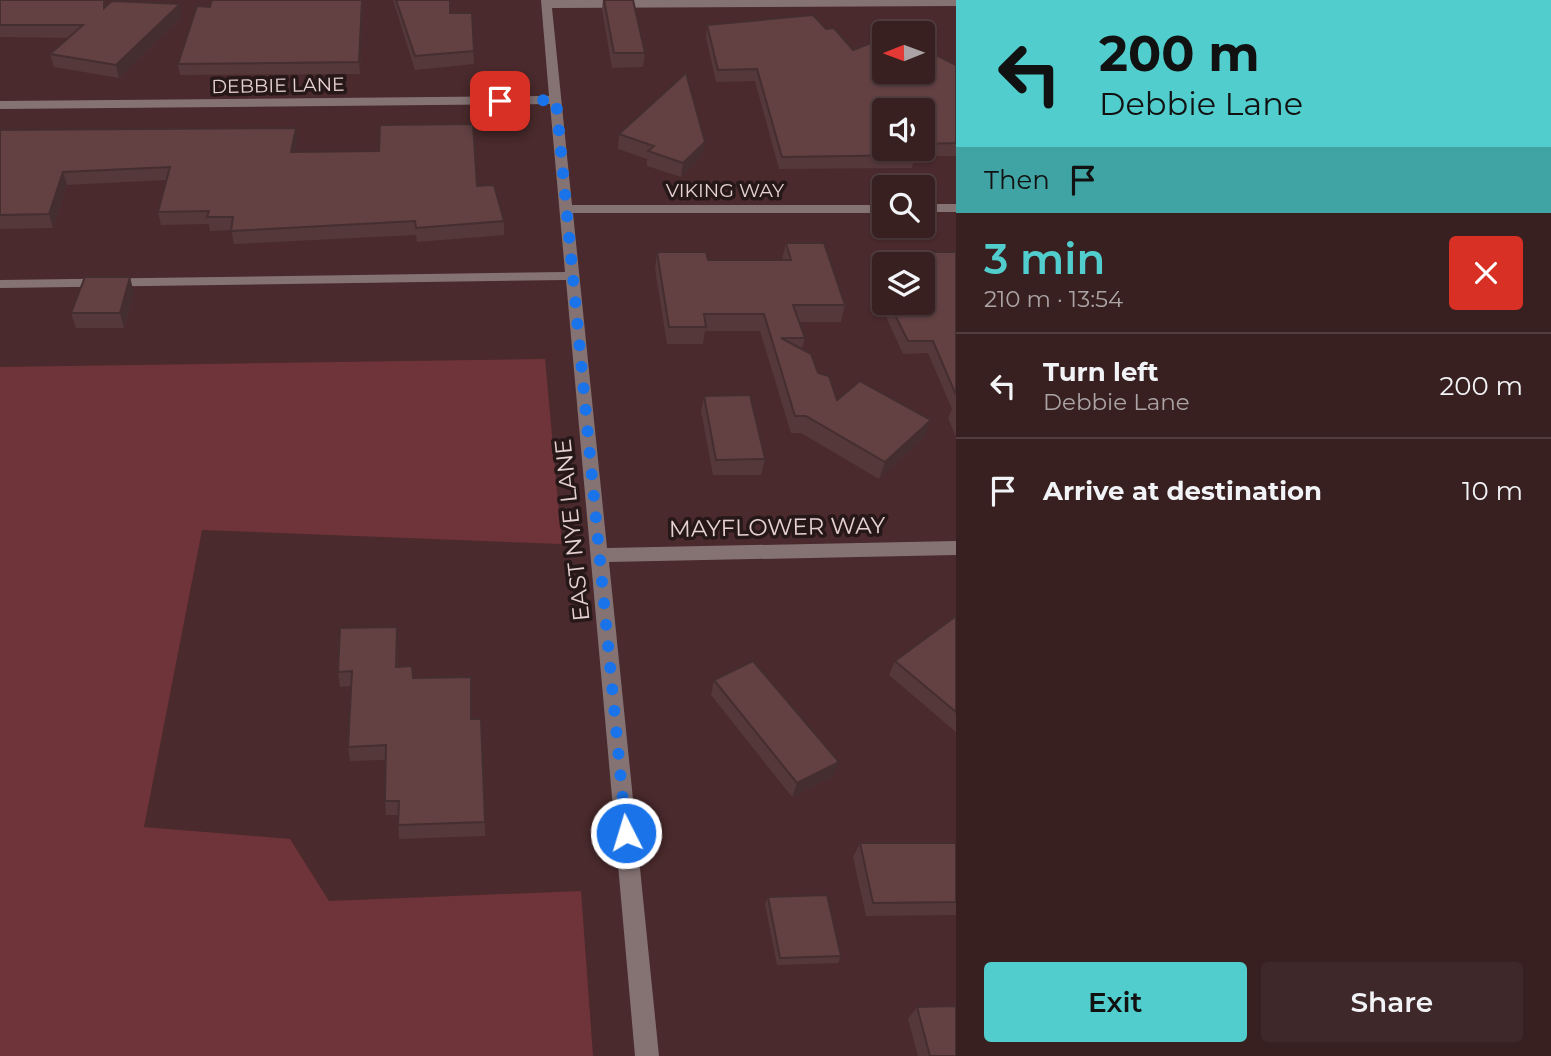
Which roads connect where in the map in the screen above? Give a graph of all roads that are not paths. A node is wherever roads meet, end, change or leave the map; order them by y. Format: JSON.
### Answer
{"nodes":[{"id":1,"x":546,"y":3,"type":"edge"},
{"id":2,"x":956,"y":3,"type":"edge"},
{"id":3,"x":556,"y":100,"type":"junction"},
{"id":4,"x":0,"y":105,"type":"edge"},
{"id":5,"x":935,"y":208,"type":"edge"},
{"id":6,"x":956,"y":208,"type":"edge"},
{"id":7,"x":566,"y":209,"type":"junction"},
{"id":8,"x":872,"y":209,"type":"edge"},
{"id":9,"x":572,"y":275,"type":"junction"},
{"id":10,"x":0,"y":284,"type":"edge"},
{"id":11,"x":956,"y":548,"type":"edge"},
{"id":12,"x":599,"y":555,"type":"junction"},
{"id":13,"x":648,"y":1056,"type":"edge"}],
"edges":[{"from":1,"to":2,"type":"street"},
{"from":1,"to":3,"type":"street","name":"EAST NYE LANE"},
{"from":3,"to":4,"type":"street","name":"DEBBIE LANE"},
{"from":3,"to":7,"type":"street","name":"EAST NYE LANE"},
{"from":5,"to":6,"type":"street"},
{"from":7,"to":8,"type":"street","name":"VIKING WAY"},
{"from":7,"to":9,"type":"street","name":"EAST NYE LANE"},
{"from":9,"to":10,"type":"street"},
{"from":9,"to":12,"type":"street","name":"EAST NYE LANE"},
{"from":11,"to":12,"type":"street","name":"MAYFLOWER WAY"},
{"from":12,"to":13,"type":"street","name":"EAST NYE LANE"}]}
